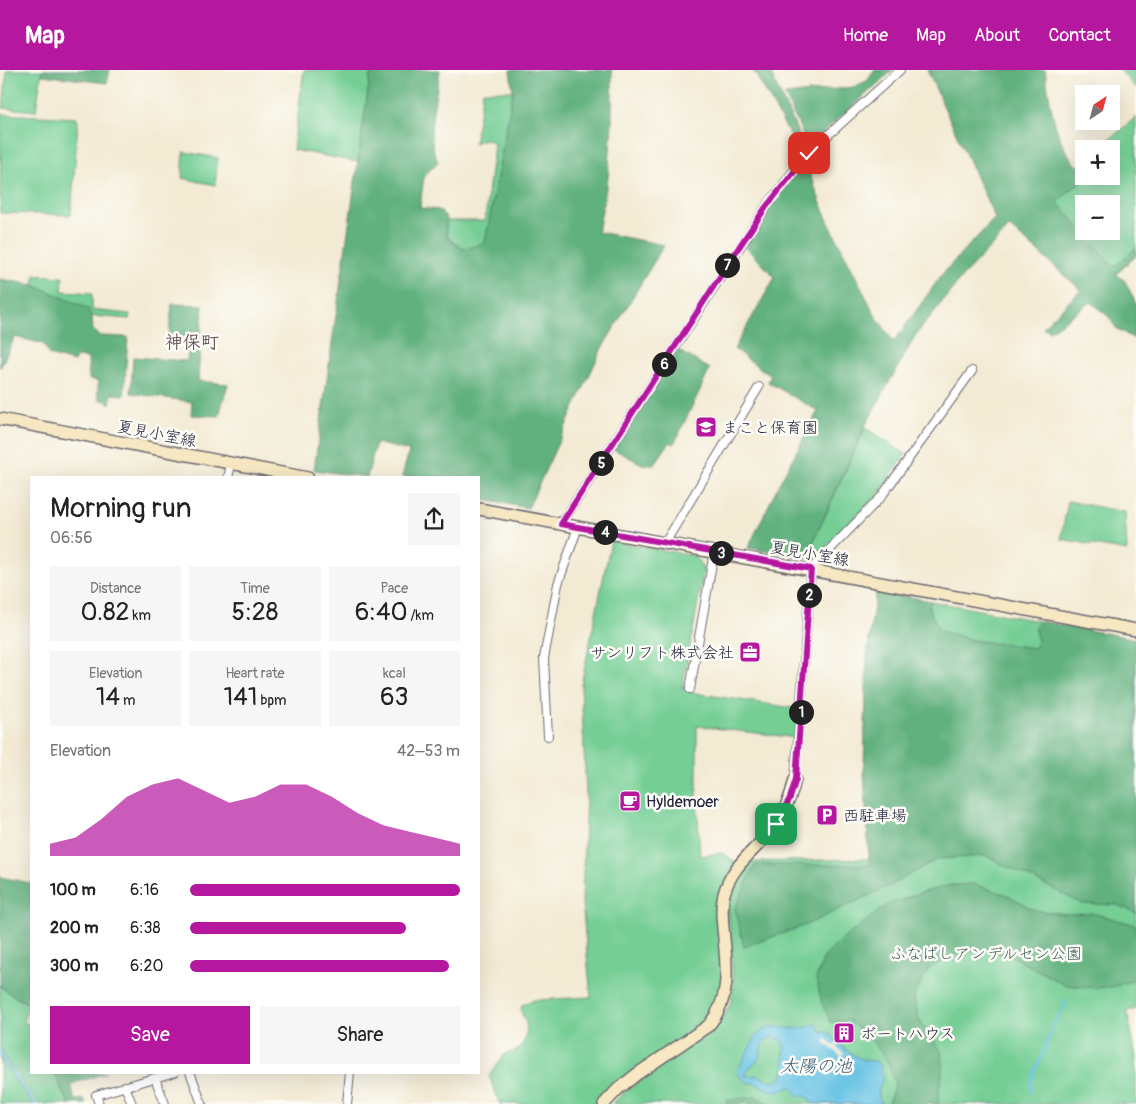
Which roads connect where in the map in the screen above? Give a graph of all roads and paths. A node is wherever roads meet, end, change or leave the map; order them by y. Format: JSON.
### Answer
{"nodes":[{"id":1,"x":900,"y":70,"type":"edge"},
{"id":2,"x":972,"y":371,"type":"dead end"},
{"id":3,"x":759,"y":387,"type":"dead end"},
{"id":4,"x":0,"y":419,"type":"edge"},
{"id":5,"x":231,"y":464,"type":"junction"},
{"id":6,"x":228,"y":476,"type":"edge"},
{"id":7,"x":297,"y":476,"type":"edge"},
{"id":8,"x":480,"y":509,"type":"edge"},
{"id":9,"x":561,"y":524,"type":"junction"},
{"id":10,"x":578,"y":527,"type":"junction"},
{"id":11,"x":665,"y":543,"type":"junction"},
{"id":12,"x":714,"y":552,"type":"junction"},
{"id":13,"x":811,"y":569,"type":"junction"},
{"id":14,"x":1136,"y":630,"type":"edge"},
{"id":15,"x":690,"y":689,"type":"dead end"},
{"id":16,"x":548,"y":736,"type":"dead end"},
{"id":17,"x":796,"y":779,"type":"joint"},
{"id":18,"x":168,"y":1074,"type":"edge"},
{"id":19,"x":191,"y":1074,"type":"edge"},
{"id":20,"x":350,"y":1074,"type":"edge"},
{"id":21,"x":155,"y":1078,"type":"junction"},
{"id":22,"x":125,"y":1086,"type":"junction"},
{"id":23,"x":99,"y":1104,"type":"edge"},
{"id":24,"x":132,"y":1104,"type":"edge"},
{"id":25,"x":165,"y":1104,"type":"edge"},
{"id":26,"x":202,"y":1104,"type":"edge"},
{"id":27,"x":347,"y":1104,"type":"edge"},
{"id":28,"x":604,"y":1104,"type":"edge"}],
"edges":[{"from":1,"to":9,"type":"street"},
{"from":2,"to":13,"type":"street"},
{"from":3,"to":11,"type":"street"},
{"from":4,"to":5,"type":"main road","name":"夏見小室線"},
{"from":5,"to":6,"type":"street"},
{"from":5,"to":7,"type":"main road","name":"夏見小室線"},
{"from":8,"to":9,"type":"main road","name":"夏見小室線"},
{"from":9,"to":10,"type":"main road","name":"夏見小室線"},
{"from":10,"to":11,"type":"main road","name":"夏見小室線"},
{"from":10,"to":16,"type":"street"},
{"from":11,"to":12,"type":"main road","name":"夏見小室線"},
{"from":12,"to":13,"type":"main road","name":"夏見小室線"},
{"from":12,"to":15,"type":"street"},
{"from":13,"to":14,"type":"main road","name":"夏見小室線"},
{"from":13,"to":17,"type":"street"},
{"from":17,"to":28,"type":"main road"},
{"from":18,"to":21,"type":"street"},
{"from":19,"to":26,"type":"street"},
{"from":20,"to":27,"type":"street"},
{"from":21,"to":22,"type":"street"},
{"from":21,"to":25,"type":"street"},
{"from":22,"to":23,"type":"street"},
{"from":22,"to":24,"type":"street"}]}
